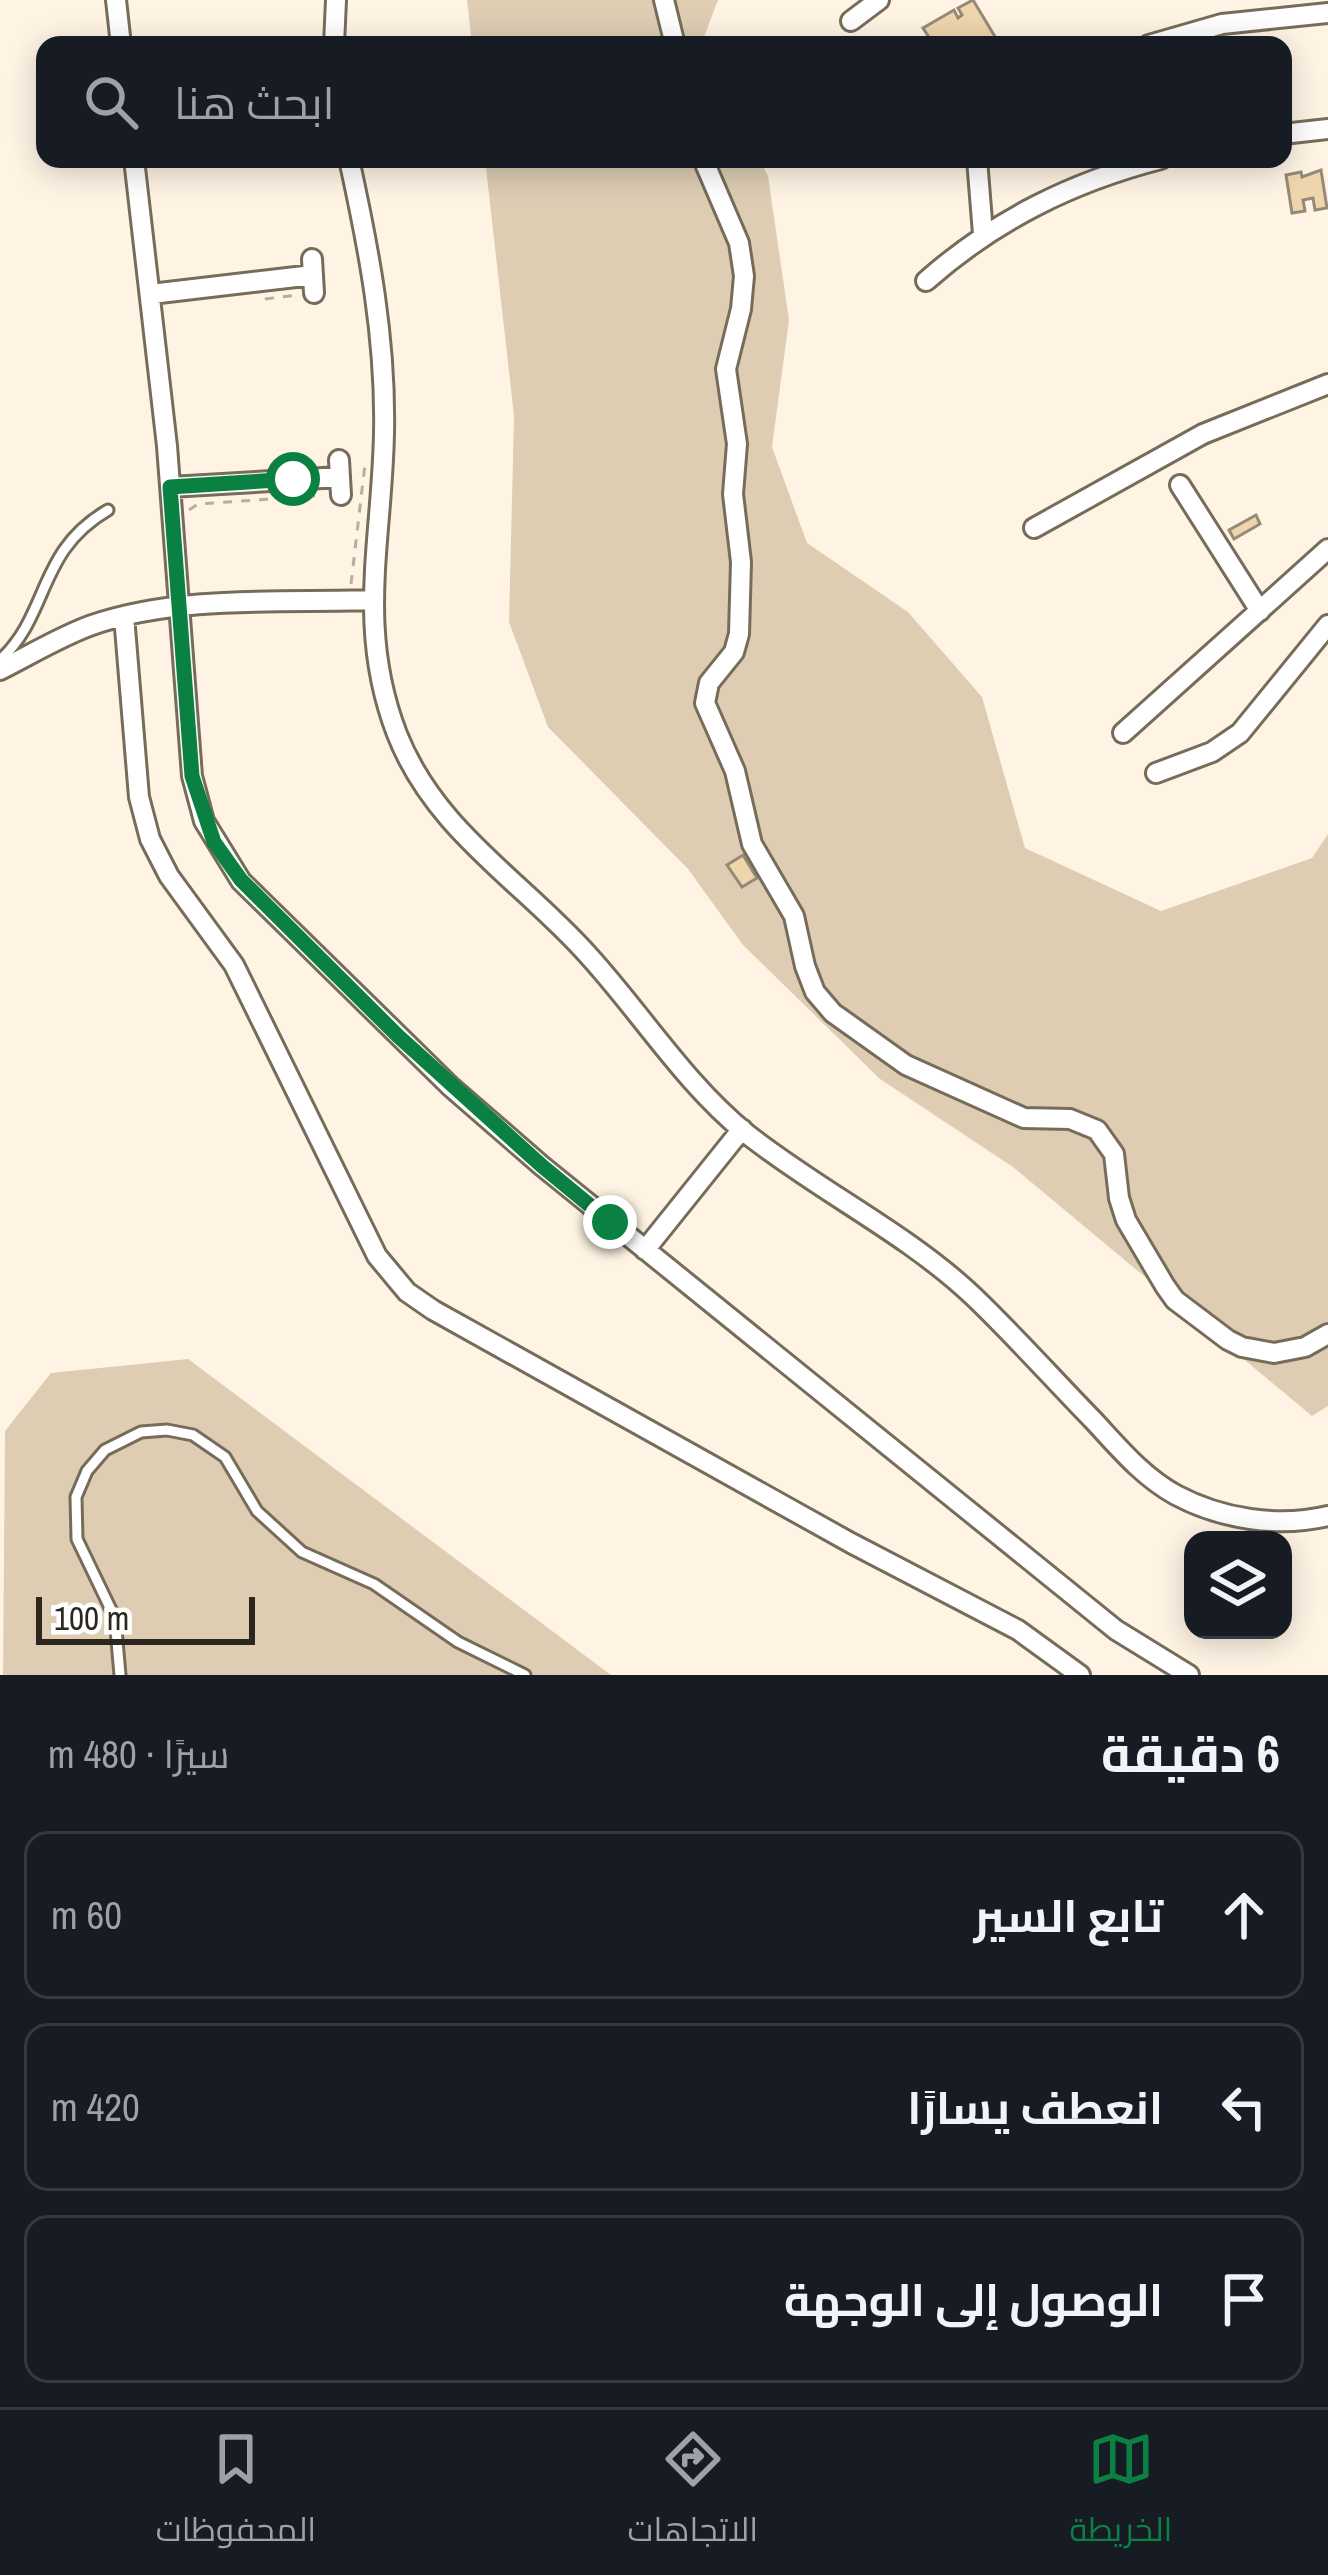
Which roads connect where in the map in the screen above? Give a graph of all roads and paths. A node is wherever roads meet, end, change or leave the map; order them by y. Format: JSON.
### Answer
{"nodes":[{"id":1,"x":116,"y":0,"type":"edge"},
{"id":2,"x":336,"y":0,"type":"edge"},
{"id":3,"x":664,"y":0,"type":"edge"},
{"id":4,"x":879,"y":0,"type":"edge"},
{"id":5,"x":1328,"y":13,"type":"edge"},
{"id":6,"x":851,"y":21,"type":"dead end"},
{"id":7,"x":120,"y":36,"type":"edge"},
{"id":8,"x":334,"y":36,"type":"edge"},
{"id":9,"x":673,"y":36,"type":"edge"},
{"id":10,"x":1181,"y":36,"type":"edge"},
{"id":11,"x":1328,"y":128,"type":"edge"},
{"id":12,"x":1292,"y":133,"type":"edge"},
{"id":13,"x":135,"y":168,"type":"edge"},
{"id":14,"x":351,"y":168,"type":"edge"},
{"id":15,"x":707,"y":168,"type":"edge"},
{"id":16,"x":978,"y":168,"type":"edge"},
{"id":17,"x":1135,"y":168,"type":"edge"},
{"id":18,"x":983,"y":234,"type":"junction"},
{"id":19,"x":313,"y":276,"type":"joint"},
{"id":20,"x":926,"y":281,"type":"dead end"},
{"id":21,"x":151,"y":294,"type":"junction"},
{"id":22,"x":268,"y":298,"type":"dead end"},
{"id":23,"x":1328,"y":384,"type":"edge"},
{"id":24,"x":340,"y":477,"type":"junction"},
{"id":25,"x":1180,"y":485,"type":"dead end"},
{"id":26,"x":170,"y":487,"type":"junction"},
{"id":27,"x":109,"y":510,"type":"dead end"},
{"id":28,"x":188,"y":515,"type":"dead end"},
{"id":29,"x":1034,"y":528,"type":"dead end"},
{"id":30,"x":1328,"y":549,"type":"edge"},
{"id":31,"x":346,"y":586,"type":"dead end"},
{"id":32,"x":371,"y":600,"type":"junction"},
{"id":33,"x":179,"y":608,"type":"junction"},
{"id":34,"x":1260,"y":611,"type":"junction"},
{"id":35,"x":124,"y":616,"type":"junction"},
{"id":36,"x":1328,"y":625,"type":"edge"},
{"id":37,"x":0,"y":660,"type":"edge"},
{"id":38,"x":0,"y":670,"type":"edge"},
{"id":39,"x":1124,"y":733,"type":"dead end"},
{"id":40,"x":1156,"y":772,"type":"dead end"},
{"id":41,"x":742,"y":1130,"type":"junction"},
{"id":42,"x":645,"y":1250,"type":"junction"},
{"id":43,"x":1328,"y":1334,"type":"edge"},
{"id":44,"x":1328,"y":1516,"type":"edge"},
{"id":45,"x":120,"y":1675,"type":"edge"},
{"id":46,"x":525,"y":1675,"type":"edge"},
{"id":47,"x":1080,"y":1675,"type":"edge"},
{"id":48,"x":1189,"y":1675,"type":"edge"}],
"edges":[{"from":1,"to":7,"type":"street"},
{"from":2,"to":8,"type":"street"},
{"from":3,"to":9,"type":"street"},
{"from":4,"to":6,"type":"street"},
{"from":5,"to":10,"type":"street"},
{"from":11,"to":12,"type":"street"},
{"from":13,"to":21,"type":"street"},
{"from":14,"to":32,"type":"street"},
{"from":15,"to":43,"type":"street"},
{"from":16,"to":18,"type":"street"},
{"from":17,"to":18,"type":"street"},
{"from":18,"to":20,"type":"street"},
{"from":19,"to":21,"type":"street"},
{"from":19,"to":22,"type":"path"},
{"from":21,"to":26,"type":"street"},
{"from":23,"to":29,"type":"street"},
{"from":24,"to":26,"type":"street"},
{"from":24,"to":28,"type":"path"},
{"from":24,"to":31,"type":"path"},
{"from":25,"to":34,"type":"street"},
{"from":26,"to":33,"type":"street"},
{"from":27,"to":37,"type":"lane"},
{"from":30,"to":34,"type":"street"},
{"from":32,"to":33,"type":"street"},
{"from":32,"to":41,"type":"street"},
{"from":33,"to":35,"type":"street"},
{"from":33,"to":42,"type":"street"},
{"from":34,"to":39,"type":"street"},
{"from":35,"to":38,"type":"street"},
{"from":35,"to":47,"type":"street"},
{"from":36,"to":40,"type":"street"},
{"from":41,"to":42,"type":"street"},
{"from":41,"to":44,"type":"street"},
{"from":42,"to":48,"type":"street"},
{"from":45,"to":46,"type":"lane"}]}
